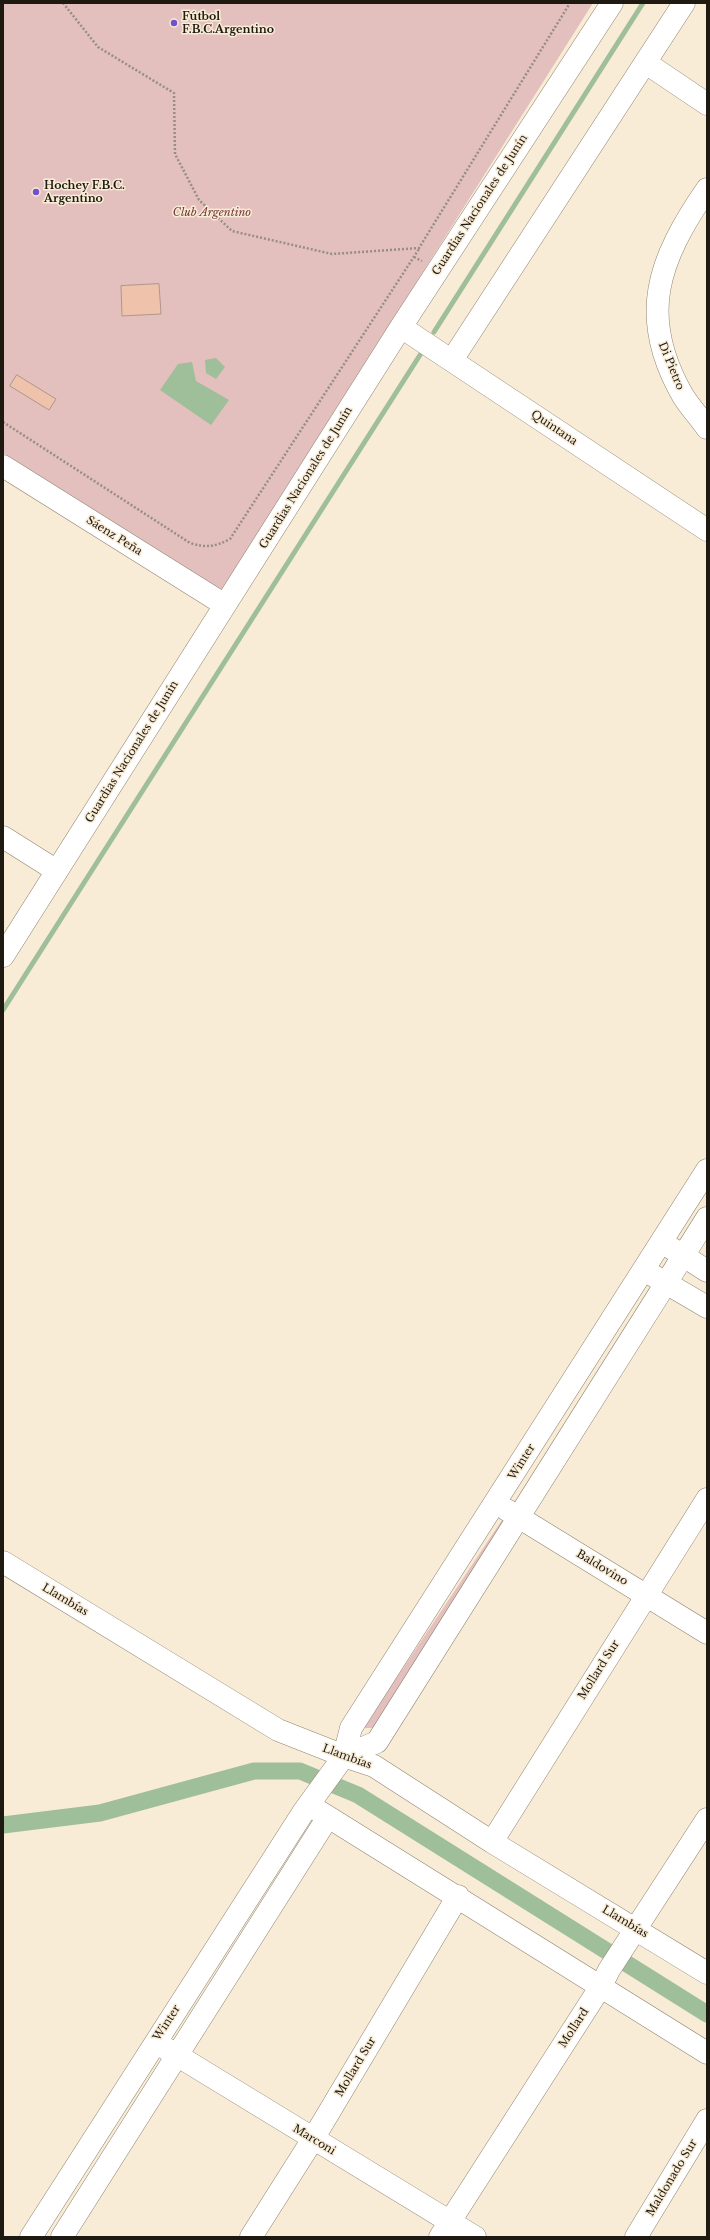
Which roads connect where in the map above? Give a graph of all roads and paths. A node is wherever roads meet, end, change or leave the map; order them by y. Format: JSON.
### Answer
{"nodes":[{"id":1,"x":63,"y":3,"type":"edge"},
{"id":2,"x":570,"y":3,"type":"edge"},
{"id":3,"x":612,"y":3,"type":"edge"},
{"id":4,"x":684,"y":3,"type":"edge"},
{"id":5,"x":646,"y":63,"type":"junction"},
{"id":6,"x":707,"y":104,"type":"edge"},
{"id":7,"x":707,"y":189,"type":"edge"},
{"id":8,"x":419,"y":248,"type":"junction"},
{"id":9,"x":402,"y":327,"type":"junction"},
{"id":10,"x":452,"y":360,"type":"junction"},
{"id":11,"x":3,"y":422,"type":"edge"},
{"id":12,"x":707,"y":428,"type":"edge"},
{"id":13,"x":3,"y":466,"type":"edge"},
{"id":14,"x":707,"y":530,"type":"edge"},
{"id":15,"x":225,"y":605,"type":"junction"},
{"id":16,"x":3,"y":837,"type":"edge"},
{"id":17,"x":57,"y":871,"type":"junction"},
{"id":18,"x":3,"y":956,"type":"edge"},
{"id":19,"x":707,"y":1170,"type":"edge"},
{"id":20,"x":707,"y":1218,"type":"edge"},
{"id":21,"x":662,"y":1242,"type":"junction"},
{"id":22,"x":683,"y":1257,"type":"junction"},
{"id":23,"x":645,"y":1269,"type":"junction"},
{"id":24,"x":707,"y":1271,"type":"edge"},
{"id":25,"x":665,"y":1284,"type":"junction"},
{"id":26,"x":707,"y":1307,"type":"edge"},
{"id":27,"x":707,"y":1499,"type":"edge"},
{"id":28,"x":496,"y":1503,"type":"junction"},
{"id":29,"x":518,"y":1518,"type":"junction"},
{"id":30,"x":3,"y":1562,"type":"edge"},
{"id":31,"x":647,"y":1595,"type":"junction"},
{"id":32,"x":707,"y":1633,"type":"edge"},
{"id":33,"x":340,"y":1763,"type":"junction"},
{"id":34,"x":310,"y":1804,"type":"junction"},
{"id":35,"x":328,"y":1817,"type":"junction"},
{"id":36,"x":707,"y":1819,"type":"edge"},
{"id":37,"x":492,"y":1842,"type":"junction"},
{"id":38,"x":458,"y":1896,"type":"junction"},
{"id":39,"x":631,"y":1938,"type":"junction"},
{"id":40,"x":707,"y":1973,"type":"edge"},
{"id":41,"x":605,"y":1978,"type":"junction"},
{"id":42,"x":155,"y":2042,"type":"junction"},
{"id":43,"x":707,"y":2053,"type":"edge"},
{"id":44,"x":177,"y":2055,"type":"junction"},
{"id":45,"x":707,"y":2120,"type":"edge"},
{"id":46,"x":313,"y":2139,"type":"junction"},
{"id":47,"x":445,"y":2229,"type":"edge"},
{"id":48,"x":31,"y":2237,"type":"edge"},
{"id":49,"x":62,"y":2237,"type":"edge"},
{"id":50,"x":251,"y":2237,"type":"edge"},
{"id":51,"x":475,"y":2237,"type":"edge"},
{"id":52,"x":636,"y":2237,"type":"edge"}],
"edges":[{"from":1,"to":8,"type":"path"},
{"from":2,"to":8,"type":"path"},
{"from":3,"to":9,"type":"street","name":"Guardias Nacionales de Junín"},
{"from":4,"to":5,"type":"street"},
{"from":5,"to":6,"type":"street"},
{"from":5,"to":10,"type":"street"},
{"from":7,"to":12,"type":"street","name":"Di Pietro"},
{"from":8,"to":11,"type":"path"},
{"from":9,"to":10,"type":"street","name":"Quintana"},
{"from":9,"to":15,"type":"street","name":"Guardias Nacionales de Junín"},
{"from":10,"to":14,"type":"street","name":"Quintana"},
{"from":13,"to":15,"type":"street","name":"Sáenz Peña"},
{"from":15,"to":17,"type":"street","name":"Guardias Nacionales de Junín"},
{"from":16,"to":17,"type":"street"},
{"from":17,"to":18,"type":"street","name":"Guardias Nacionales de Junín"},
{"from":19,"to":21,"type":"street","name":"Winter"},
{"from":20,"to":22,"type":"street"},
{"from":21,"to":22,"type":"street"},
{"from":21,"to":23,"type":"street","name":"Winter"},
{"from":22,"to":24,"type":"street"},
{"from":22,"to":25,"type":"street"},
{"from":23,"to":25,"type":"street"},
{"from":23,"to":28,"type":"street","name":"Winter"},
{"from":25,"to":26,"type":"street"},
{"from":25,"to":29,"type":"street"},
{"from":27,"to":31,"type":"street","name":"Mollard Sur"},
{"from":28,"to":29,"type":"street","name":"Baldovino"},
{"from":28,"to":33,"type":"street","name":"Winter"},
{"from":29,"to":31,"type":"street","name":"Baldovino"},
{"from":29,"to":33,"type":"street"},
{"from":30,"to":33,"type":"street","name":"Llambías"},
{"from":31,"to":32,"type":"street","name":"Baldovino"},
{"from":31,"to":37,"type":"street","name":"Mollard Sur"},
{"from":33,"to":34,"type":"street","name":"Winter"},
{"from":33,"to":37,"type":"street","name":"Llambías"},
{"from":34,"to":35,"type":"street"},
{"from":34,"to":42,"type":"street","name":"Winter"},
{"from":35,"to":38,"type":"street"},
{"from":35,"to":44,"type":"street"},
{"from":36,"to":39,"type":"street","name":"Mollard"},
{"from":37,"to":39,"type":"street","name":"Llambías"},
{"from":38,"to":41,"type":"street"},
{"from":38,"to":46,"type":"street","name":"Mollard Sur"},
{"from":39,"to":40,"type":"street","name":"Llambías"},
{"from":39,"to":41,"type":"street","name":"Mollard"},
{"from":41,"to":43,"type":"street"},
{"from":41,"to":47,"type":"street","name":"Mollard"},
{"from":42,"to":44,"type":"street","name":"Marconi"},
{"from":42,"to":48,"type":"street","name":"Winter"},
{"from":44,"to":46,"type":"street","name":"Marconi"},
{"from":44,"to":49,"type":"street"},
{"from":45,"to":52,"type":"street","name":"Maldonado Sur"},
{"from":46,"to":47,"type":"street","name":"Marconi"},
{"from":46,"to":50,"type":"street","name":"Mollard Sur"},
{"from":47,"to":51,"type":"street","name":"Marconi"}]}
